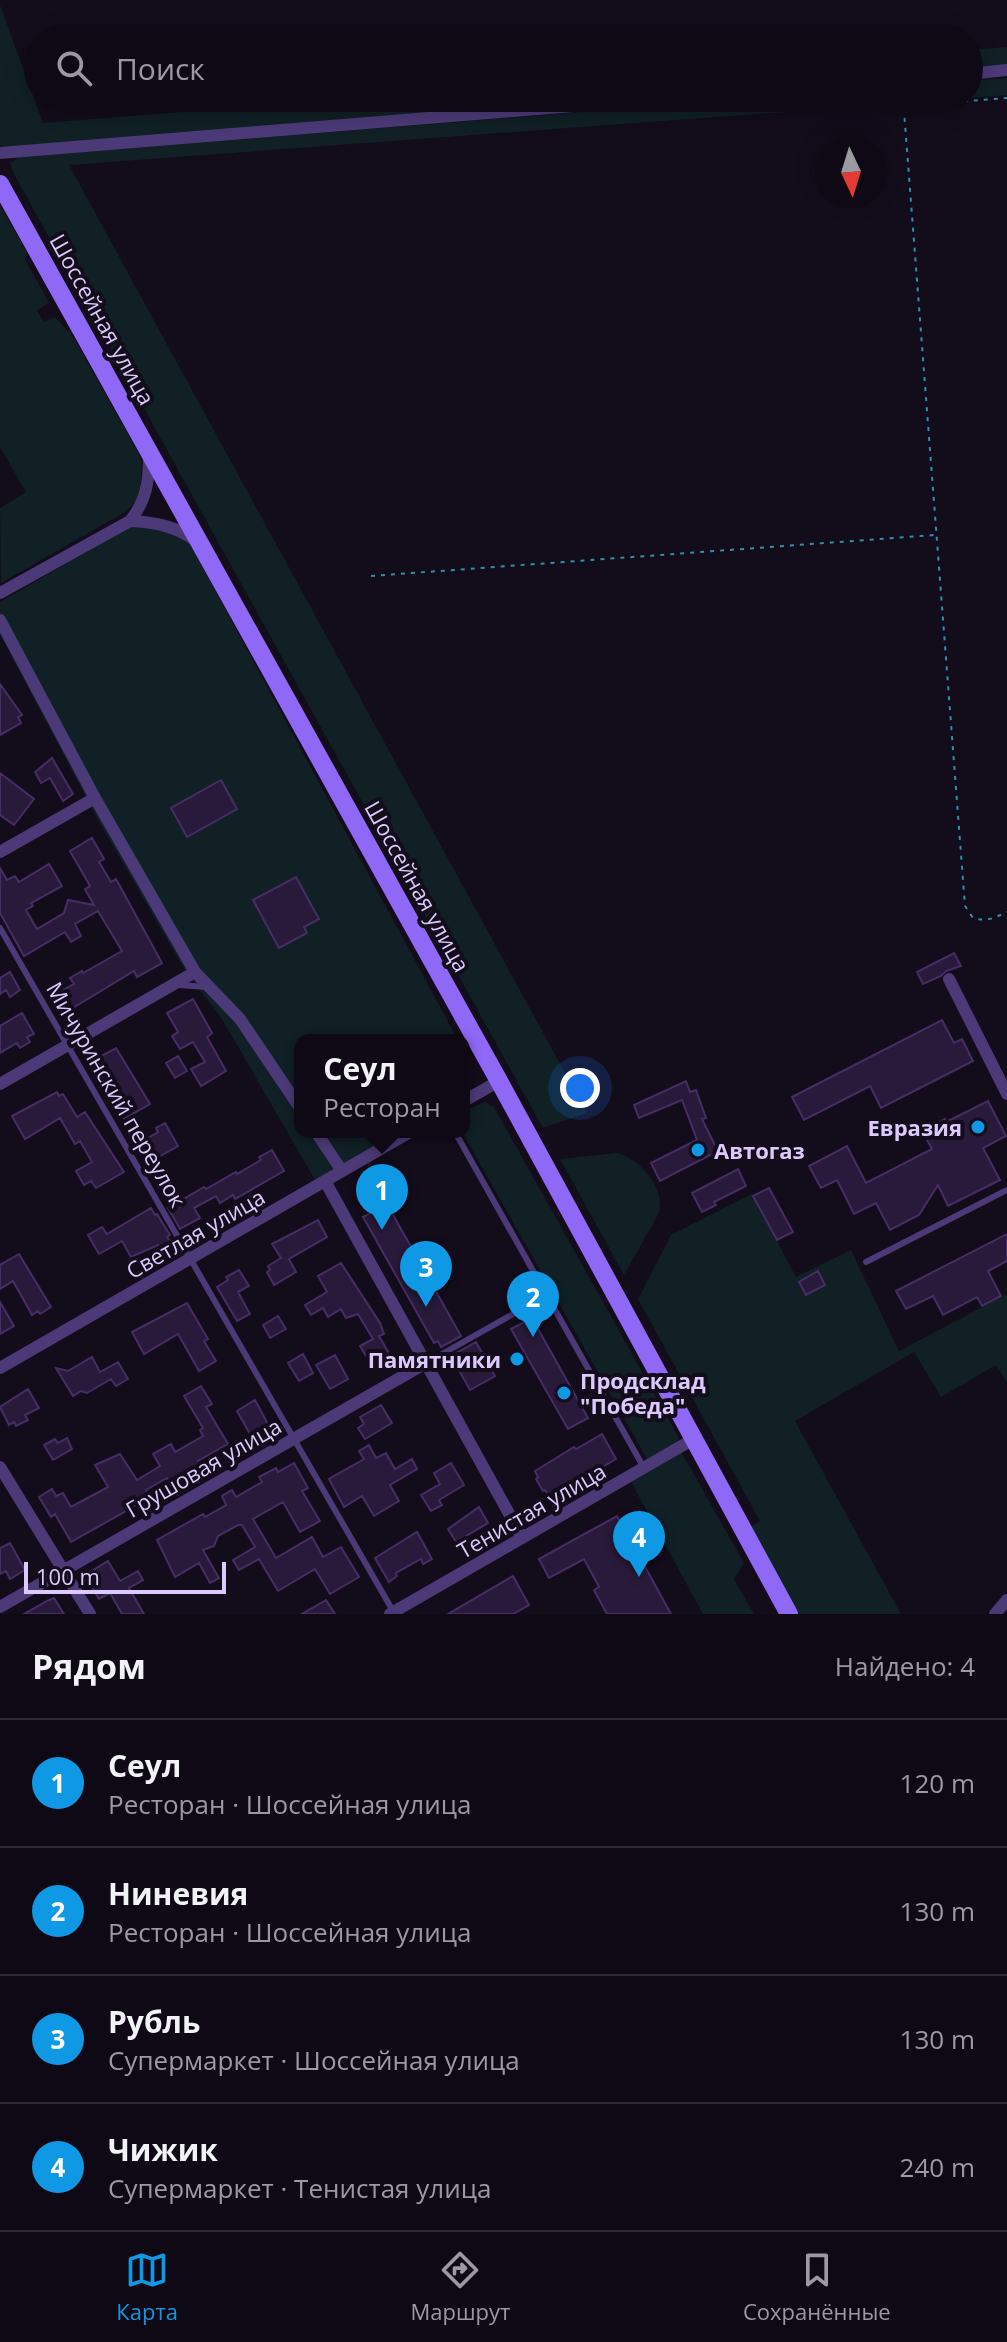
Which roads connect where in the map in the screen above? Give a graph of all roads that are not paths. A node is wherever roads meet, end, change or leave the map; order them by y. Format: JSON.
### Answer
{"nodes":[{"id":1,"x":1007,"y":70,"type":"edge"},
{"id":2,"x":983,"y":73,"type":"edge"},
{"id":3,"x":500,"y":112,"type":"edge"},
{"id":4,"x":0,"y":153,"type":"edge"},
{"id":5,"x":0,"y":184,"type":"edge"},
{"id":6,"x":150,"y":452,"type":"junction"},
{"id":7,"x":130,"y":521,"type":"junction"},
{"id":8,"x":201,"y":545,"type":"junction"},
{"id":9,"x":0,"y":593,"type":"edge"},
{"id":10,"x":0,"y":620,"type":"edge"},
{"id":11,"x":95,"y":798,"type":"junction"},
{"id":12,"x":0,"y":852,"type":"edge"},
{"id":13,"x":0,"y":928,"type":"edge"},
{"id":14,"x":195,"y":972,"type":"junction"},
{"id":15,"x":949,"y":979,"type":"dead end"},
{"id":16,"x":211,"y":988,"type":"junction"},
{"id":17,"x":164,"y":990,"type":"junction"},
{"id":18,"x":67,"y":1046,"type":"junction"},
{"id":19,"x":499,"y":1081,"type":"junction"},
{"id":20,"x":0,"y":1084,"type":"edge"},
{"id":21,"x":1007,"y":1094,"type":"edge"},
{"id":22,"x":470,"y":1098,"type":"edge"},
{"id":23,"x":294,"y":1099,"type":"edge"},
{"id":24,"x":320,"y":1138,"type":"edge"},
{"id":25,"x":400,"y":1138,"type":"edge"},
{"id":26,"x":458,"y":1138,"type":"edge"},
{"id":27,"x":342,"y":1171,"type":"junction"},
{"id":28,"x":325,"y":1181,"type":"junction"},
{"id":29,"x":1007,"y":1190,"type":"edge"},
{"id":30,"x":191,"y":1258,"type":"junction"},
{"id":31,"x":866,"y":1262,"type":"dead end"},
{"id":32,"x":547,"y":1295,"type":"junction"},
{"id":33,"x":426,"y":1363,"type":"junction"},
{"id":34,"x":0,"y":1368,"type":"edge"},
{"id":35,"x":294,"y":1438,"type":"junction"},
{"id":36,"x":692,"y":1440,"type":"junction"},
{"id":37,"x":0,"y":1467,"type":"edge"},
{"id":38,"x":644,"y":1468,"type":"junction"},
{"id":39,"x":522,"y":1537,"type":"junction"},
{"id":40,"x":64,"y":1570,"type":"junction"},
{"id":41,"x":1007,"y":1600,"type":"edge"},
{"id":42,"x":0,"y":1607,"type":"edge"},
{"id":43,"x":392,"y":1613,"type":"edge"},
{"id":44,"x":90,"y":1614,"type":"edge"},
{"id":45,"x":789,"y":1614,"type":"edge"},
{"id":46,"x":995,"y":1614,"type":"edge"}],
"edges":[{"from":1,"to":2,"type":"street"},
{"from":3,"to":4,"type":"street"},
{"from":5,"to":6,"type":"main road","name":"Шоссейная улица"},
{"from":6,"to":7,"type":"street"},
{"from":6,"to":8,"type":"main road","name":"Шоссейная улица"},
{"from":7,"to":8,"type":"street"},
{"from":7,"to":9,"type":"street"},
{"from":8,"to":19,"type":"main road","name":"Шоссейная улица"},
{"from":10,"to":11,"type":"street"},
{"from":11,"to":12,"type":"street"},
{"from":11,"to":14,"type":"street"},
{"from":13,"to":18,"type":"lane","name":"Мичуринский переулок"},
{"from":14,"to":16,"type":"street"},
{"from":14,"to":17,"type":"street"},
{"from":15,"to":21,"type":"street"},
{"from":16,"to":17,"type":"lane"},
{"from":16,"to":23,"type":"street"},
{"from":17,"to":18,"type":"street"},
{"from":18,"to":20,"type":"street"},
{"from":18,"to":30,"type":"lane","name":"Мичуринский переулок"},
{"from":19,"to":22,"type":"street"},
{"from":19,"to":36,"type":"main road","name":"Шоссейная улица"},
{"from":24,"to":27,"type":"street"},
{"from":25,"to":27,"type":"street","name":"Светлая улица"},
{"from":26,"to":32,"type":"lane"},
{"from":27,"to":28,"type":"street","name":"Светлая улица"},
{"from":28,"to":30,"type":"street","name":"Светлая улица"},
{"from":28,"to":33,"type":"street"},
{"from":29,"to":31,"type":"lane"},
{"from":30,"to":34,"type":"street","name":"Светлая улица"},
{"from":30,"to":35,"type":"lane","name":"Мичуринский переулок"},
{"from":32,"to":33,"type":"lane"},
{"from":32,"to":38,"type":"lane"},
{"from":33,"to":35,"type":"street","name":"Грушовая улица"},
{"from":33,"to":39,"type":"street"},
{"from":35,"to":40,"type":"street","name":"Грушовая улица"},
{"from":35,"to":43,"type":"lane","name":"Мичуринский переулок"},
{"from":36,"to":38,"type":"street","name":"Тенистая улица"},
{"from":36,"to":45,"type":"main road","name":"Шоссейная улица"},
{"from":37,"to":40,"type":"street"},
{"from":38,"to":39,"type":"street","name":"Тенистая улица"},
{"from":39,"to":43,"type":"street","name":"Тенистая улица"},
{"from":40,"to":42,"type":"street","name":"Грушовая улица"},
{"from":40,"to":44,"type":"street"},
{"from":41,"to":46,"type":"street"}]}
